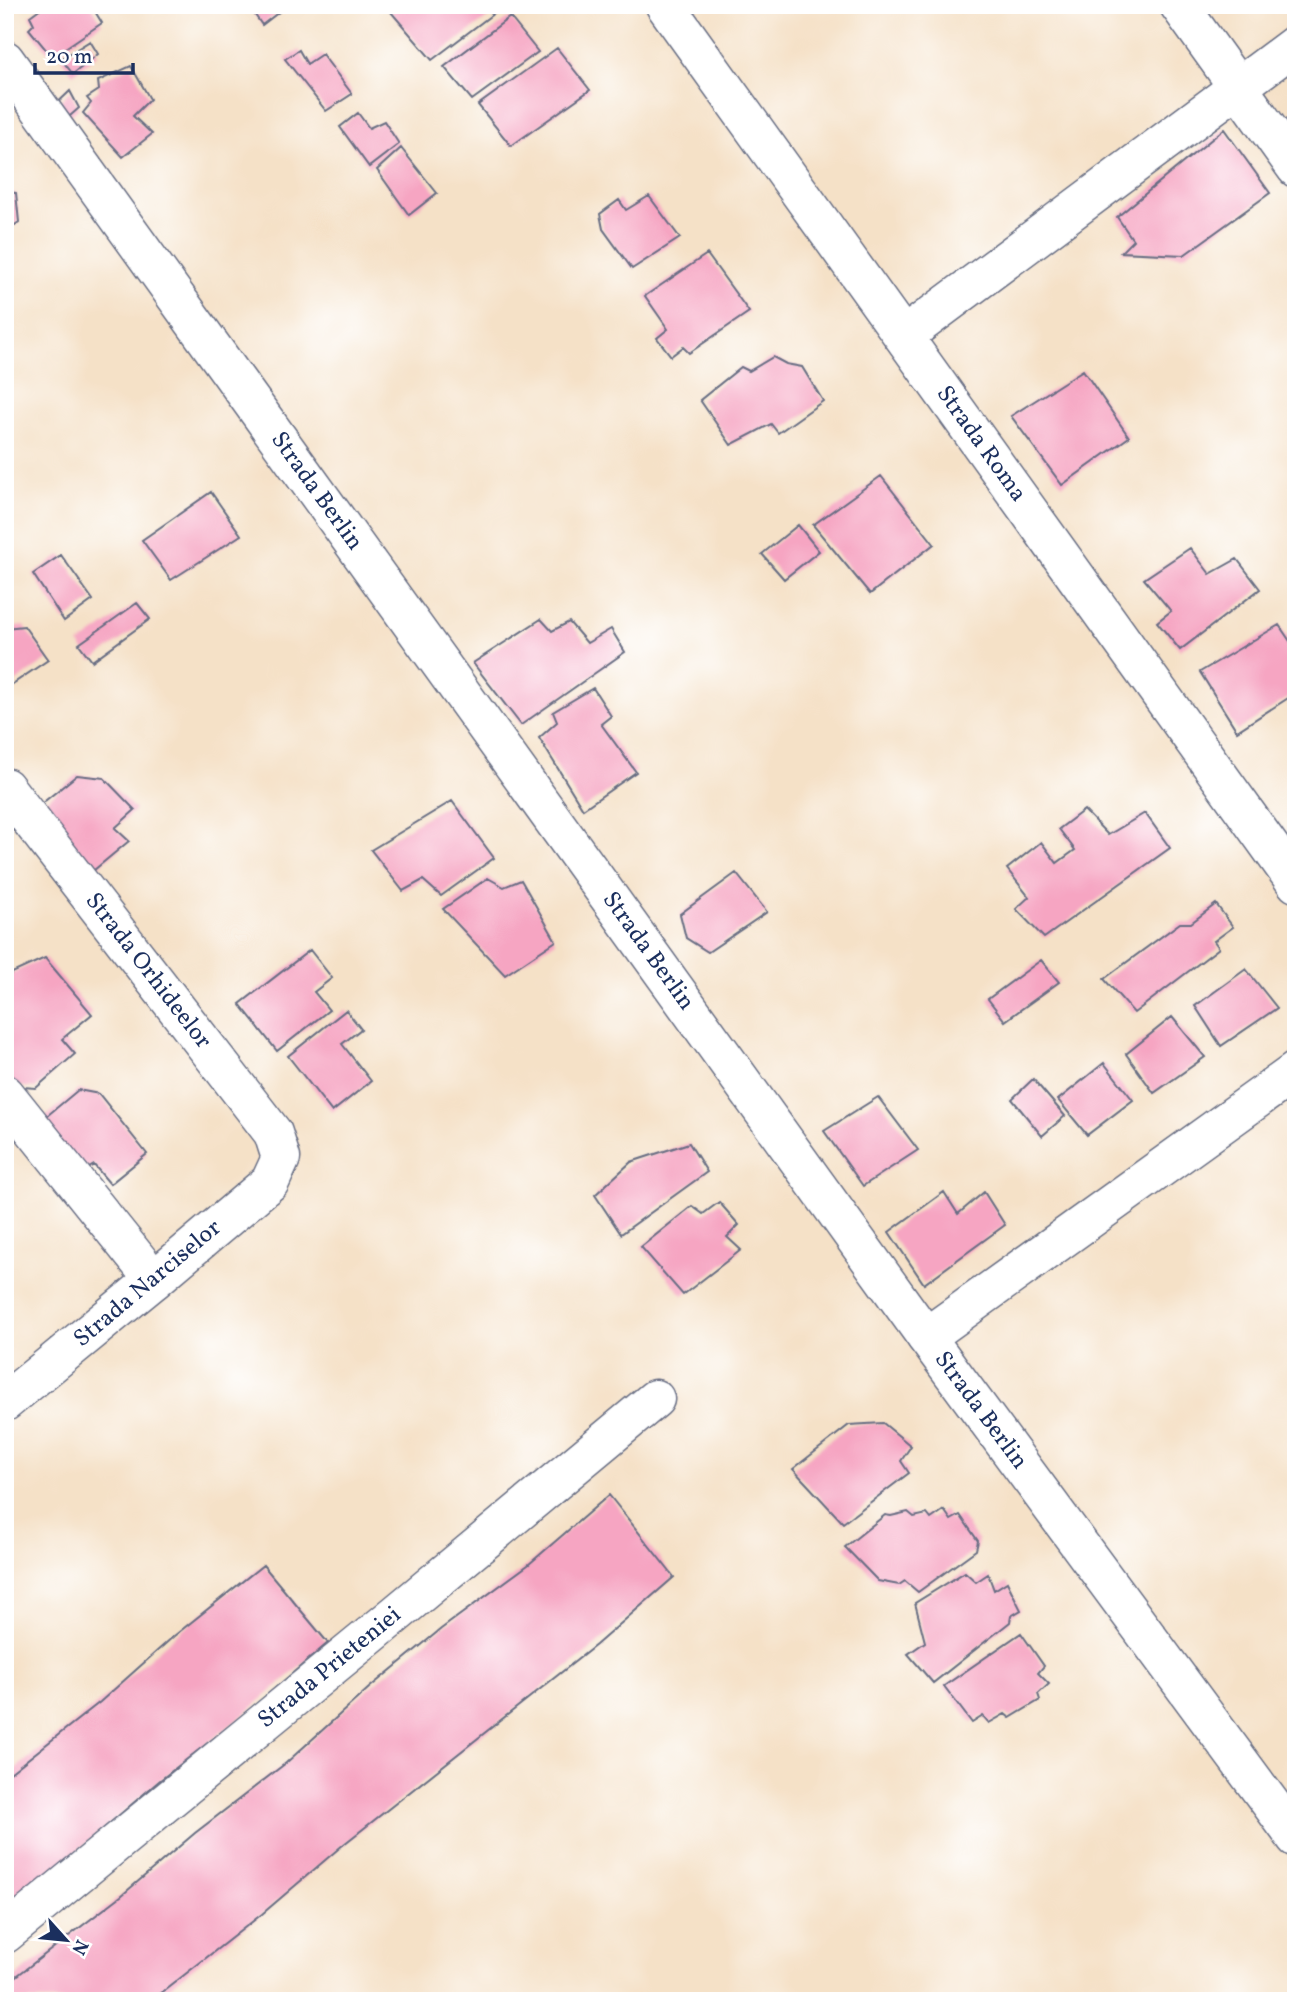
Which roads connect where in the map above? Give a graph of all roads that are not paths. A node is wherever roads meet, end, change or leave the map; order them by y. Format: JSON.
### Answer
{"nodes":[{"id":1,"x":665,"y":5,"type":"edge"},
{"id":2,"x":1179,"y":5,"type":"edge"},
{"id":3,"x":1296,"y":44,"type":"edge"},
{"id":4,"x":5,"y":60,"type":"edge"},
{"id":5,"x":1237,"y":88,"type":"junction"},
{"id":6,"x":1296,"y":168,"type":"edge"},
{"id":7,"x":904,"y":336,"type":"junction"},
{"id":8,"x":5,"y":787,"type":"edge"},
{"id":9,"x":1296,"y":883,"type":"edge"},
{"id":10,"x":1296,"y":1071,"type":"edge"},
{"id":11,"x":5,"y":1094,"type":"edge"},
{"id":12,"x":281,"y":1158,"type":"joint"},
{"id":13,"x":154,"y":1280,"type":"junction"},
{"id":14,"x":926,"y":1337,"type":"junction"},
{"id":15,"x":655,"y":1399,"type":"dead end"},
{"id":16,"x":5,"y":1402,"type":"edge"},
{"id":17,"x":1296,"y":1838,"type":"edge"},
{"id":18,"x":5,"y":1934,"type":"edge"}],
"edges":[{"from":1,"to":7,"type":"street","name":"Strada Roma"},
{"from":2,"to":5,"type":"street"},
{"from":3,"to":5,"type":"street"},
{"from":4,"to":14,"type":"street","name":"Strada Berlin"},
{"from":5,"to":6,"type":"street"},
{"from":5,"to":7,"type":"street"},
{"from":7,"to":9,"type":"street","name":"Strada Roma"},
{"from":8,"to":12,"type":"street","name":"Strada Orhideelor"},
{"from":10,"to":14,"type":"street"},
{"from":11,"to":13,"type":"street"},
{"from":12,"to":13,"type":"street","name":"Strada Narciselor"},
{"from":13,"to":16,"type":"street","name":"Strada Narciselor"},
{"from":14,"to":17,"type":"street","name":"Strada Berlin"},
{"from":15,"to":18,"type":"street","name":"Strada Prieteniei"}]}
